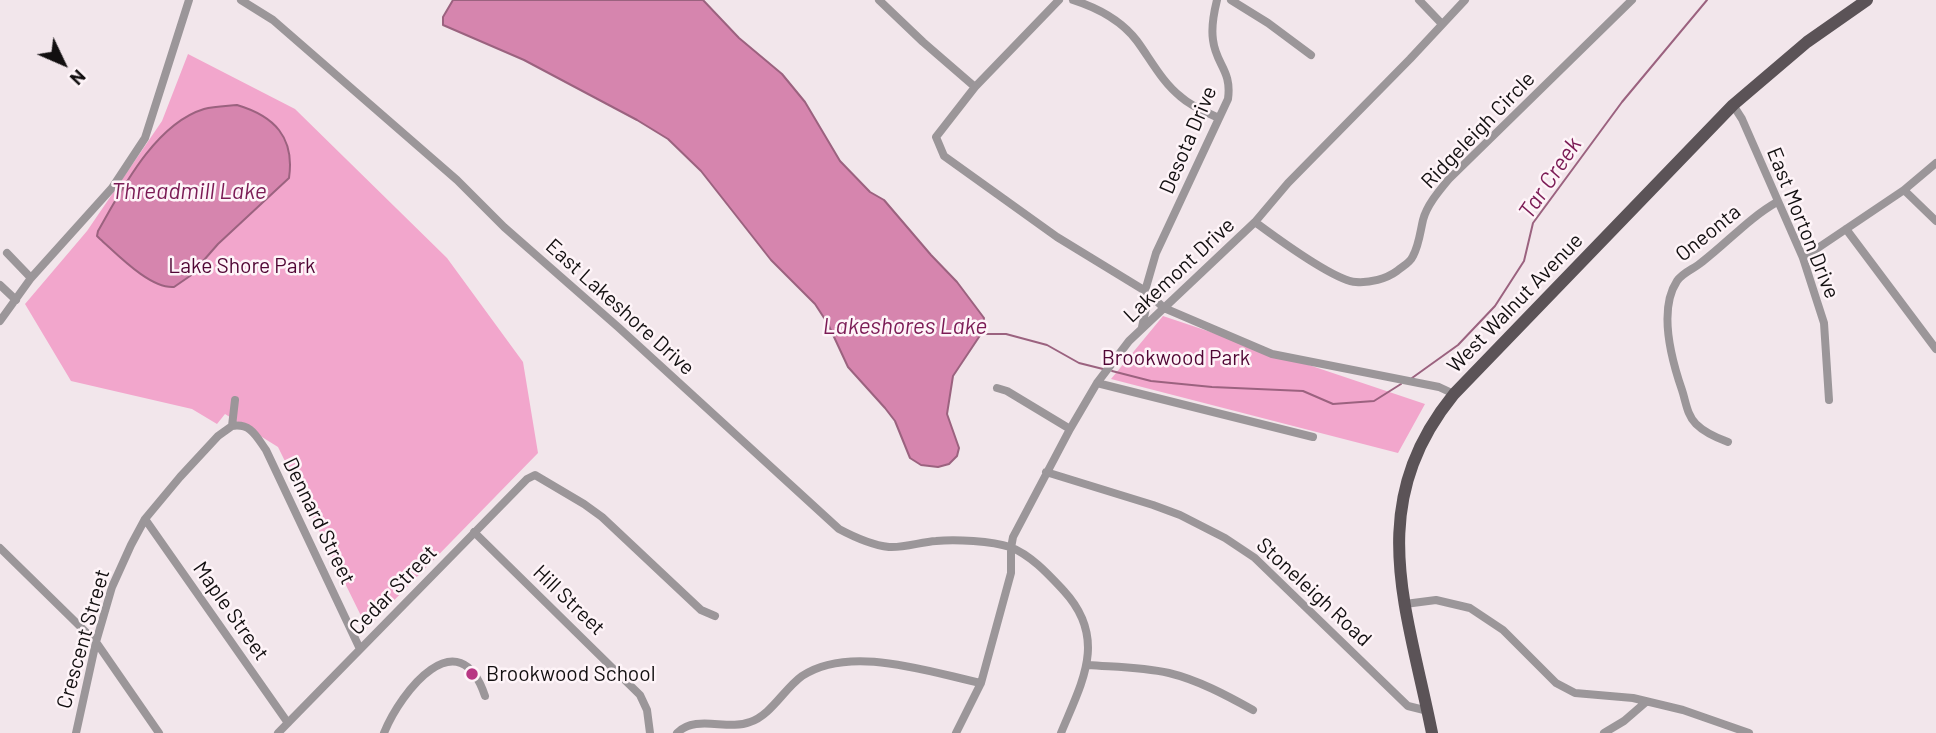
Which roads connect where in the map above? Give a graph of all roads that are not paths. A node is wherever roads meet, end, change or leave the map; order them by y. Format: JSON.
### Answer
{"nodes":[{"id":1,"x":189,"y":0,"type":"edge"},
{"id":2,"x":241,"y":0,"type":"edge"},
{"id":3,"x":880,"y":0,"type":"edge"},
{"id":4,"x":1073,"y":0,"type":"edge"},
{"id":5,"x":1217,"y":0,"type":"edge"},
{"id":6,"x":1231,"y":0,"type":"edge"},
{"id":7,"x":1419,"y":0,"type":"edge"},
{"id":8,"x":1465,"y":0,"type":"edge"},
{"id":9,"x":1632,"y":0,"type":"edge"},
{"id":10,"x":1867,"y":0,"type":"edge"},
{"id":11,"x":1056,"y":1,"type":"edge"},
{"id":12,"x":1443,"y":24,"type":"junction"},
{"id":13,"x":1311,"y":55,"type":"dead end"},
{"id":14,"x":975,"y":87,"type":"junction"},
{"id":15,"x":1733,"y":105,"type":"junction"},
{"id":16,"x":1219,"y":118,"type":"junction"},
{"id":17,"x":1936,"y":163,"type":"edge"},
{"id":18,"x":1904,"y":190,"type":"junction"},
{"id":19,"x":1777,"y":202,"type":"junction"},
{"id":20,"x":1936,"y":221,"type":"edge"},
{"id":21,"x":1255,"y":222,"type":"junction"},
{"id":22,"x":1846,"y":229,"type":"junction"},
{"id":23,"x":7,"y":253,"type":"dead end"},
{"id":24,"x":1803,"y":258,"type":"junction"},
{"id":25,"x":32,"y":278,"type":"junction"},
{"id":26,"x":0,"y":285,"type":"edge"},
{"id":27,"x":1145,"y":291,"type":"junction"},
{"id":28,"x":16,"y":300,"type":"junction"},
{"id":29,"x":1164,"y":308,"type":"junction"},
{"id":30,"x":0,"y":321,"type":"edge"},
{"id":31,"x":1142,"y":329,"type":"junction"},
{"id":32,"x":1936,"y":349,"type":"edge"},
{"id":33,"x":1097,"y":383,"type":"junction"},
{"id":34,"x":996,"y":388,"type":"dead end"},
{"id":35,"x":1454,"y":394,"type":"junction"},
{"id":36,"x":235,"y":400,"type":"dead end"},
{"id":37,"x":1829,"y":400,"type":"dead end"},
{"id":38,"x":232,"y":426,"type":"junction"},
{"id":39,"x":1070,"y":429,"type":"junction"},
{"id":40,"x":1313,"y":438,"type":"dead end"},
{"id":41,"x":1728,"y":442,"type":"dead end"},
{"id":42,"x":1046,"y":472,"type":"junction"},
{"id":43,"x":145,"y":519,"type":"junction"},
{"id":44,"x":474,"y":532,"type":"junction"},
{"id":45,"x":0,"y":548,"type":"edge"},
{"id":46,"x":1011,"y":548,"type":"junction"},
{"id":47,"x":1405,"y":604,"type":"junction"},
{"id":48,"x":715,"y":616,"type":"dead end"},
{"id":49,"x":96,"y":642,"type":"junction"},
{"id":50,"x":360,"y":649,"type":"junction"},
{"id":51,"x":1088,"y":666,"type":"junction"},
{"id":52,"x":981,"y":683,"type":"junction"},
{"id":53,"x":485,"y":696,"type":"dead end"},
{"id":54,"x":1646,"y":702,"type":"junction"},
{"id":55,"x":1253,"y":710,"type":"dead end"},
{"id":56,"x":1427,"y":712,"type":"junction"},
{"id":57,"x":288,"y":723,"type":"junction"},
{"id":58,"x":76,"y":733,"type":"edge"},
{"id":59,"x":159,"y":733,"type":"edge"},
{"id":60,"x":278,"y":733,"type":"edge"},
{"id":61,"x":384,"y":733,"type":"edge"},
{"id":62,"x":650,"y":733,"type":"edge"},
{"id":63,"x":677,"y":733,"type":"edge"},
{"id":64,"x":956,"y":733,"type":"edge"},
{"id":65,"x":1061,"y":733,"type":"edge"},
{"id":66,"x":1432,"y":733,"type":"edge"},
{"id":67,"x":1604,"y":733,"type":"edge"},
{"id":68,"x":1749,"y":733,"type":"edge"}],
"edges":[{"from":1,"to":25,"type":"street"},
{"from":2,"to":46,"type":"street","name":"East Lakeshore Drive"},
{"from":3,"to":14,"type":"street"},
{"from":4,"to":16,"type":"street"},
{"from":5,"to":16,"type":"street","name":"Desota Drive"},
{"from":6,"to":13,"type":"street"},
{"from":7,"to":12,"type":"street"},
{"from":8,"to":12,"type":"street","name":"Lakemont Drive"},
{"from":9,"to":21,"type":"street","name":"Ridgeleigh Circle"},
{"from":10,"to":15,"type":"main road","name":"West Walnut Avenue"},
{"from":11,"to":14,"type":"street"},
{"from":12,"to":21,"type":"street","name":"Lakemont Drive"},
{"from":14,"to":27,"type":"street"},
{"from":15,"to":19,"type":"street","name":"East Morton Drive"},
{"from":15,"to":35,"type":"main road","name":"West Walnut Avenue"},
{"from":16,"to":27,"type":"street","name":"Desota Drive"},
{"from":17,"to":18,"type":"street"},
{"from":18,"to":20,"type":"street"},
{"from":18,"to":22,"type":"street"},
{"from":19,"to":24,"type":"street","name":"East Morton Drive"},
{"from":19,"to":41,"type":"street","name":"Oneonta"},
{"from":21,"to":29,"type":"street","name":"Lakemont Drive"},
{"from":22,"to":24,"type":"street"},
{"from":22,"to":32,"type":"street"},
{"from":23,"to":25,"type":"street"},
{"from":24,"to":37,"type":"street","name":"East Morton Drive"},
{"from":25,"to":28,"type":"street"},
{"from":26,"to":28,"type":"street"},
{"from":27,"to":29,"type":"street"},
{"from":27,"to":31,"type":"street","name":"Desota Drive"},
{"from":28,"to":30,"type":"street"},
{"from":29,"to":31,"type":"street","name":"Lakemont Drive"},
{"from":29,"to":35,"type":"street"},
{"from":31,"to":33,"type":"street","name":"Lakemont Drive"},
{"from":33,"to":39,"type":"street","name":"Lakemont Drive"},
{"from":33,"to":40,"type":"street"},
{"from":34,"to":39,"type":"street"},
{"from":35,"to":47,"type":"main road","name":"West Walnut Avenue"},
{"from":36,"to":38,"type":"street"},
{"from":38,"to":43,"type":"street","name":"Crescent Street"},
{"from":38,"to":50,"type":"street","name":"Dennard Street"},
{"from":39,"to":42,"type":"street","name":"Lakemont Drive"},
{"from":42,"to":46,"type":"street","name":"Lakemont Drive"},
{"from":42,"to":56,"type":"street","name":"Stoneleigh Road"},
{"from":43,"to":49,"type":"street","name":"Crescent Street"},
{"from":43,"to":57,"type":"street","name":"Maple Street"},
{"from":44,"to":48,"type":"street","name":"Cedar Street"},
{"from":44,"to":50,"type":"street","name":"Cedar Street"},
{"from":44,"to":62,"type":"street","name":"Hill Street"},
{"from":45,"to":49,"type":"street"},
{"from":46,"to":51,"type":"street"},
{"from":46,"to":52,"type":"street","name":"Lakemont Drive"},
{"from":47,"to":54,"type":"street"},
{"from":47,"to":56,"type":"main road","name":"West Walnut Avenue"},
{"from":49,"to":58,"type":"street","name":"Crescent Street"},
{"from":49,"to":59,"type":"street"},
{"from":50,"to":57,"type":"street","name":"Cedar Street"},
{"from":51,"to":55,"type":"street"},
{"from":51,"to":65,"type":"street"},
{"from":52,"to":63,"type":"street"},
{"from":52,"to":64,"type":"street","name":"Lakemont Drive"},
{"from":53,"to":61,"type":"street"},
{"from":54,"to":67,"type":"street"},
{"from":54,"to":68,"type":"street"},
{"from":56,"to":66,"type":"main road","name":"West Walnut Avenue"},
{"from":57,"to":60,"type":"street","name":"Cedar Street"}]}
